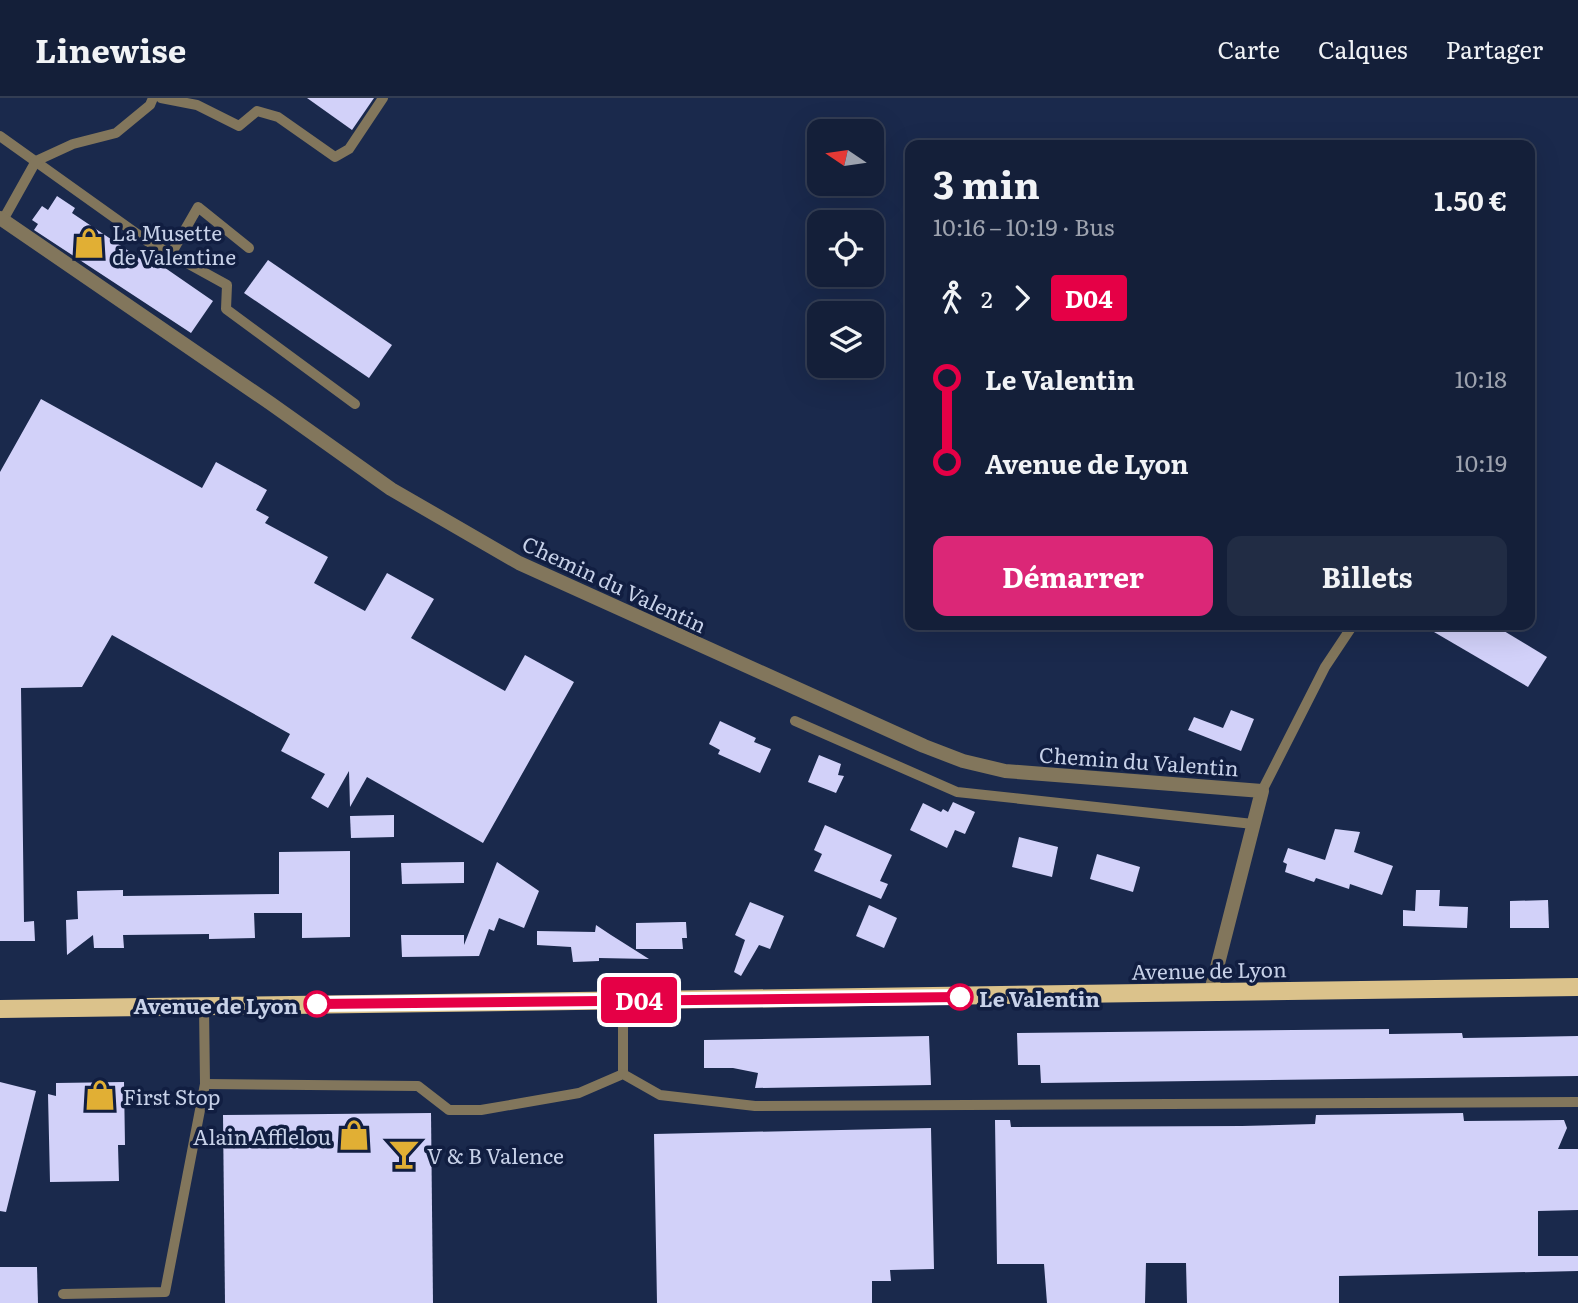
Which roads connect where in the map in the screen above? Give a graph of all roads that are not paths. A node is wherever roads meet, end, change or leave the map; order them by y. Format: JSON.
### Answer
{"nodes":[{"id":1,"x":153,"y":98,"type":"edge"},
{"id":2,"x":162,"y":98,"type":"edge"},
{"id":3,"x":383,"y":98,"type":"edge"},
{"id":4,"x":0,"y":136,"type":"edge"},
{"id":5,"x":36,"y":161,"type":"junction"},
{"id":6,"x":1,"y":219,"type":"edge"},
{"id":7,"x":249,"y":248,"type":"dead end"},
{"id":8,"x":171,"y":254,"type":"junction"},
{"id":9,"x":355,"y":404,"type":"dead end"},
{"id":10,"x":1350,"y":630,"type":"edge"},
{"id":11,"x":795,"y":721,"type":"dead end"},
{"id":12,"x":1262,"y":791,"type":"junction"},
{"id":13,"x":1254,"y":820,"type":"junction"},
{"id":14,"x":1578,"y":987,"type":"edge"},
{"id":15,"x":1211,"y":992,"type":"junction"},
{"id":16,"x":623,"y":1000,"type":"junction"},
{"id":17,"x":204,"y":1006,"type":"junction"},
{"id":18,"x":0,"y":1009,"type":"edge"},
{"id":19,"x":624,"y":1074,"type":"junction"},
{"id":20,"x":205,"y":1084,"type":"junction"},
{"id":21,"x":1578,"y":1102,"type":"edge"},
{"id":22,"x":63,"y":1294,"type":"dead end"}],
"edges":[{"from":1,"to":5,"type":"lane"},
{"from":2,"to":3,"type":"lane"},
{"from":4,"to":5,"type":"lane"},
{"from":5,"to":6,"type":"lane"},
{"from":5,"to":8,"type":"lane"},
{"from":6,"to":12,"type":"street","name":"Chemin du Valentin"},
{"from":7,"to":8,"type":"lane"},
{"from":8,"to":9,"type":"lane"},
{"from":10,"to":12,"type":"lane"},
{"from":11,"to":13,"type":"lane"},
{"from":12,"to":13,"type":"street","name":"Chemin du Valentin"},
{"from":13,"to":15,"type":"street","name":"Chemin du Valentin"},
{"from":14,"to":15,"type":"main road","name":"Avenue de Lyon"},
{"from":15,"to":16,"type":"main road","name":"Avenue de Lyon"},
{"from":16,"to":17,"type":"main road","name":"Avenue de Lyon"},
{"from":16,"to":19,"type":"lane"},
{"from":17,"to":18,"type":"main road","name":"Avenue de Lyon"},
{"from":17,"to":20,"type":"lane"},
{"from":19,"to":20,"type":"lane"},
{"from":19,"to":21,"type":"lane"},
{"from":20,"to":22,"type":"lane"}]}
